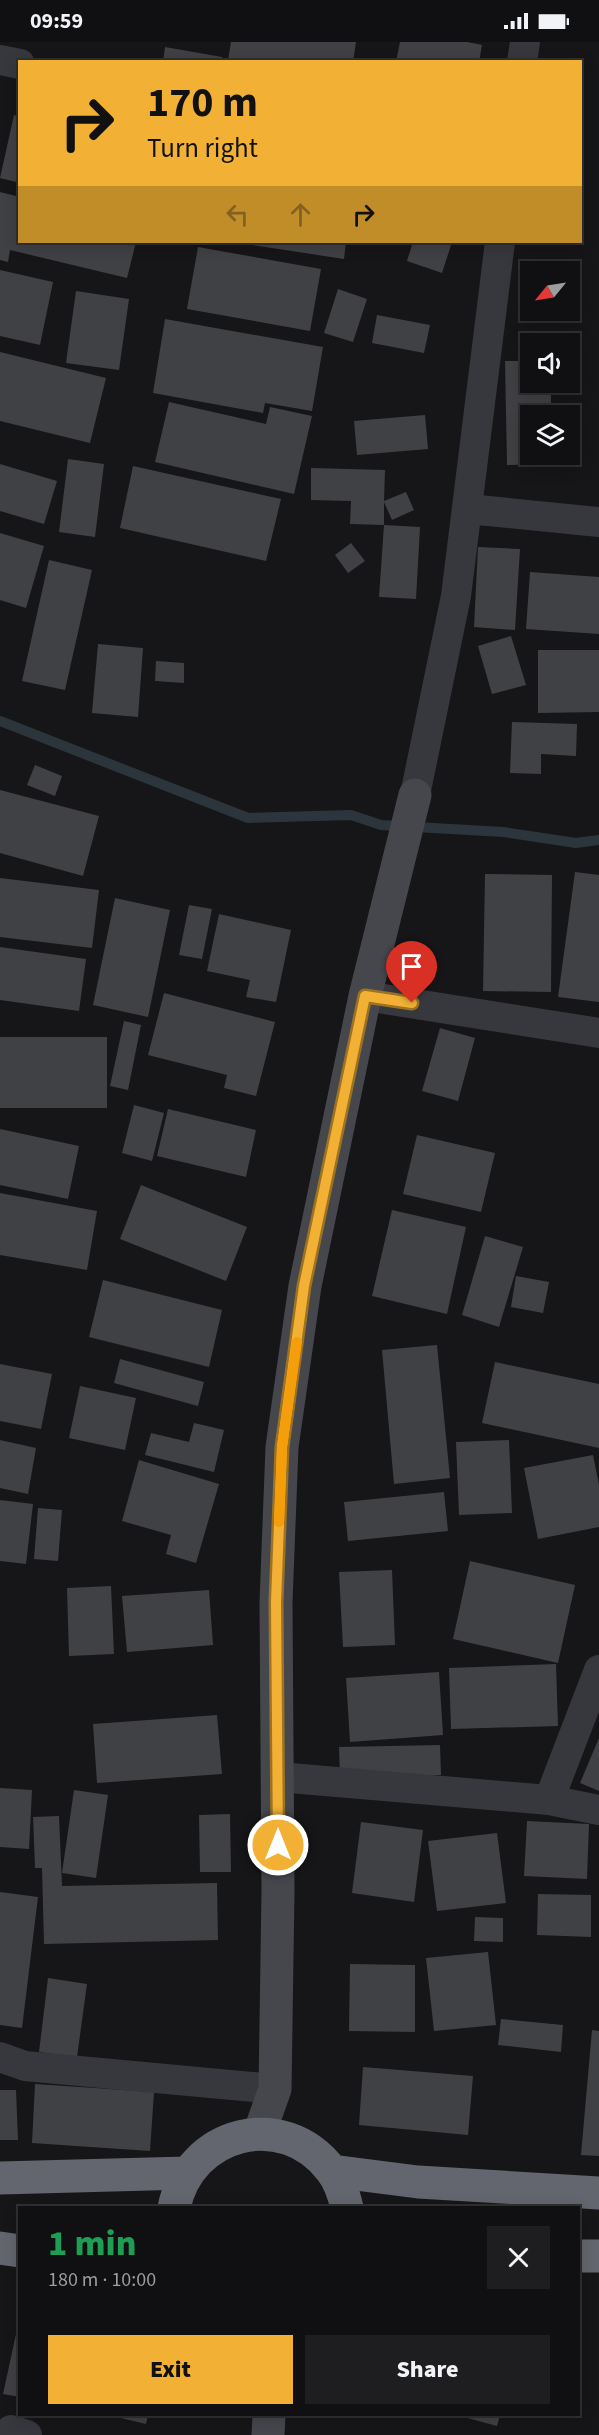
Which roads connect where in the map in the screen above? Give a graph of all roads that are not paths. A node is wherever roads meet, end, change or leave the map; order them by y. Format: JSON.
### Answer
{"nodes":[{"id":1,"x":525,"y":42,"type":"edge"},
{"id":2,"x":0,"y":60,"type":"edge"},
{"id":3,"x":522,"y":60,"type":"edge"},
{"id":4,"x":18,"y":64,"type":"edge"},
{"id":5,"x":500,"y":243,"type":"edge"},
{"id":6,"x":468,"y":509,"type":"junction"},
{"id":7,"x":599,"y":522,"type":"edge"},
{"id":8,"x":415,"y":795,"type":"joint"},
{"id":9,"x":365,"y":996,"type":"junction"},
{"id":10,"x":599,"y":1033,"type":"edge"},
{"id":11,"x":599,"y":1670,"type":"edge"},
{"id":12,"x":278,"y":1776,"type":"junction"},
{"id":13,"x":549,"y":1800,"type":"junction"},
{"id":14,"x":599,"y":1810,"type":"edge"},
{"id":15,"x":0,"y":2057,"type":"edge"},
{"id":16,"x":275,"y":2089,"type":"junction"},
{"id":17,"x":259,"y":2134,"type":"junction"},
{"id":18,"x":332,"y":2171,"type":"junction"},
{"id":19,"x":187,"y":2173,"type":"junction"},
{"id":20,"x":0,"y":2178,"type":"edge"},
{"id":21,"x":599,"y":2193,"type":"edge"},
{"id":22,"x":174,"y":2206,"type":"edge"},
{"id":23,"x":346,"y":2206,"type":"edge"},
{"id":24,"x":0,"y":2248,"type":"edge"},
{"id":25,"x":18,"y":2251,"type":"edge"},
{"id":26,"x":580,"y":2256,"type":"edge"},
{"id":27,"x":599,"y":2256,"type":"edge"},
{"id":28,"x":269,"y":2416,"type":"edge"},
{"id":29,"x":268,"y":2435,"type":"edge"}],
"edges":[{"from":1,"to":3,"type":"street"},
{"from":2,"to":4,"type":"street"},
{"from":5,"to":6,"type":"street"},
{"from":6,"to":7,"type":"street"},
{"from":6,"to":8,"type":"street"},
{"from":8,"to":9,"type":"street"},
{"from":9,"to":10,"type":"street"},
{"from":9,"to":12,"type":"street"},
{"from":11,"to":13,"type":"street"},
{"from":12,"to":13,"type":"street"},
{"from":12,"to":16,"type":"street"},
{"from":13,"to":14,"type":"street"},
{"from":15,"to":16,"type":"street"},
{"from":16,"to":17,"type":"street"},
{"from":17,"to":18,"type":"highway"},
{"from":17,"to":19,"type":"highway"},
{"from":18,"to":21,"type":"highway"},
{"from":18,"to":23,"type":"highway"},
{"from":19,"to":20,"type":"highway"},
{"from":19,"to":22,"type":"highway"},
{"from":24,"to":25,"type":"highway"},
{"from":26,"to":27,"type":"highway"},
{"from":28,"to":29,"type":"street"}]}
